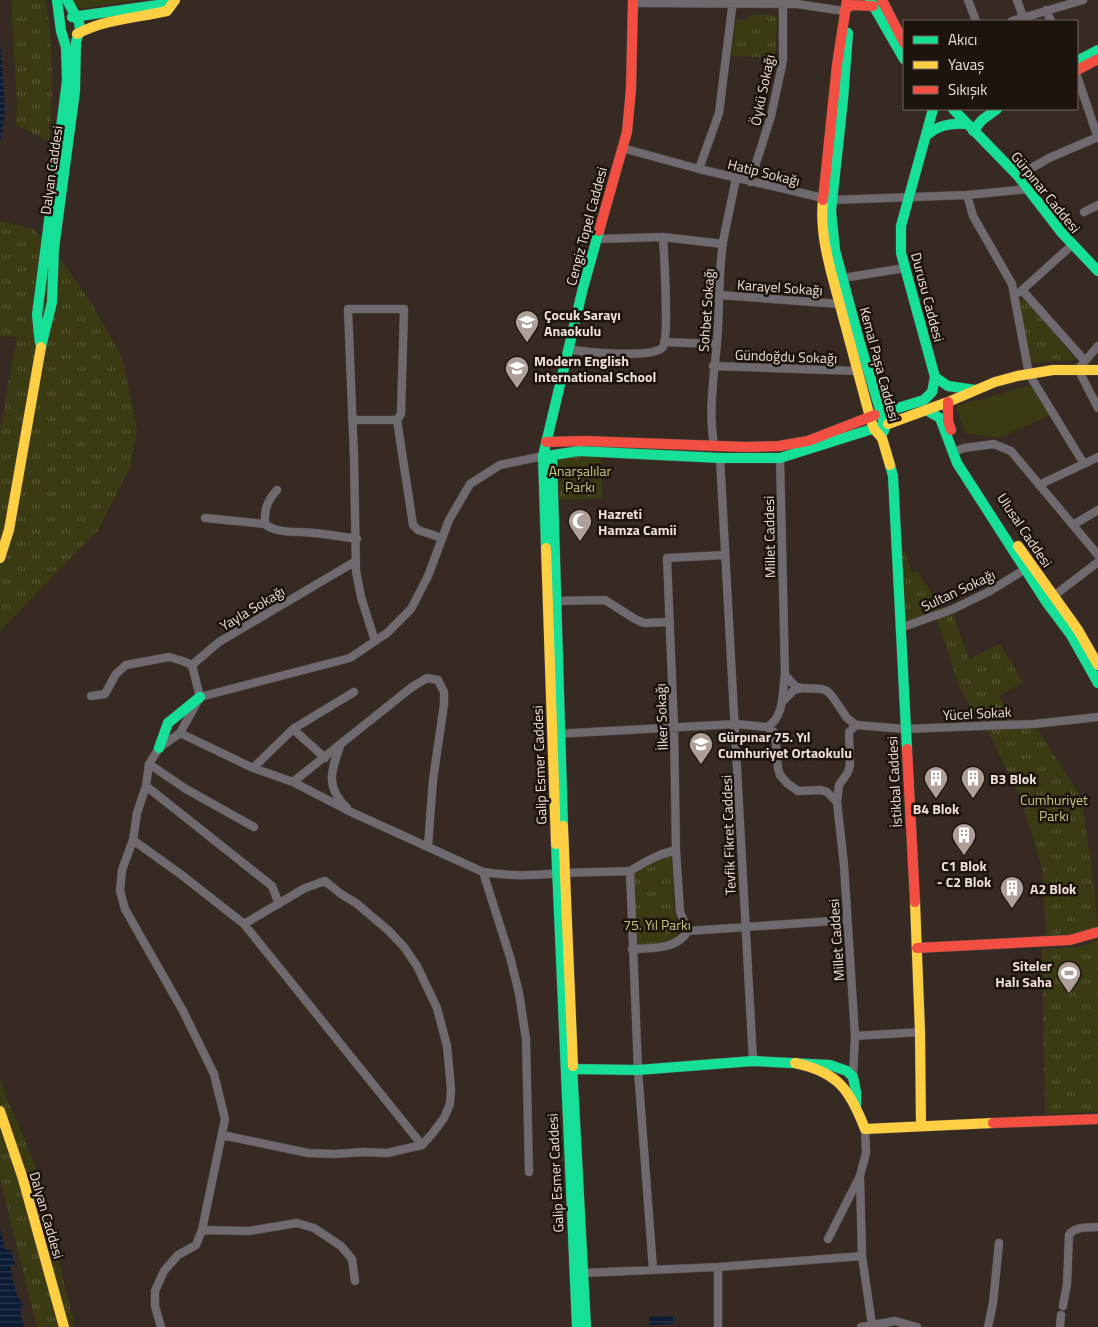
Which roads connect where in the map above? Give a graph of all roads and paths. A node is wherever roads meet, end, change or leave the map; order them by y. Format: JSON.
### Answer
{"nodes":[{"id":1,"x":57,"y":0,"type":"edge"},
{"id":2,"x":68,"y":0,"type":"edge"},
{"id":3,"x":169,"y":0,"type":"edge"},
{"id":4,"x":175,"y":0,"type":"edge"},
{"id":5,"x":968,"y":0,"type":"edge"},
{"id":6,"x":1017,"y":0,"type":"edge"},
{"id":7,"x":1083,"y":0,"type":"edge"},
{"id":8,"x":633,"y":2,"type":"edge"},
{"id":9,"x":700,"y":2,"type":"edge"},
{"id":10,"x":733,"y":2,"type":"edge"},
{"id":11,"x":783,"y":2,"type":"edge"},
{"id":12,"x":875,"y":2,"type":"edge"},
{"id":13,"x":813,"y":3,"type":"edge"},
{"id":14,"x":848,"y":4,"type":"edge"},
{"id":15,"x":1046,"y":10,"type":"junction"},
{"id":16,"x":76,"y":17,"type":"junction"},
{"id":17,"x":1023,"y":17,"type":"junction"},
{"id":18,"x":94,"y":20,"type":"junction"},
{"id":19,"x":976,"y":20,"type":"edge"},
{"id":20,"x":1015,"y":20,"type":"edge"},
{"id":21,"x":1051,"y":20,"type":"edge"},
{"id":22,"x":61,"y":27,"type":"junction"},
{"id":23,"x":78,"y":33,"type":"junction"},
{"id":24,"x":903,"y":42,"type":"edge"},
{"id":25,"x":1098,"y":50,"type":"edge"},
{"id":26,"x":903,"y":57,"type":"edge"},
{"id":27,"x":1098,"y":59,"type":"edge"},
{"id":28,"x":1078,"y":60,"type":"edge"},
{"id":29,"x":1078,"y":69,"type":"edge"},
{"id":30,"x":1078,"y":79,"type":"edge"},
{"id":31,"x":954,"y":110,"type":"edge"},
{"id":32,"x":996,"y":110,"type":"edge"},
{"id":33,"x":932,"y":112,"type":"edge"},
{"id":34,"x":67,"y":119,"type":"junction"},
{"id":35,"x":970,"y":127,"type":"junction"},
{"id":36,"x":926,"y":136,"type":"junction"},
{"id":37,"x":1098,"y":138,"type":"edge"},
{"id":38,"x":63,"y":142,"type":"junction"},
{"id":39,"x":622,"y":148,"type":"junction"},
{"id":40,"x":699,"y":169,"type":"junction"},
{"id":41,"x":1018,"y":176,"type":"junction"},
{"id":42,"x":736,"y":178,"type":"junction"},
{"id":43,"x":750,"y":182,"type":"junction"},
{"id":44,"x":1028,"y":189,"type":"junction"},
{"id":45,"x":967,"y":195,"type":"junction"},
{"id":46,"x":908,"y":198,"type":"junction"},
{"id":47,"x":828,"y":199,"type":"junction"},
{"id":48,"x":1098,"y":205,"type":"edge"},
{"id":49,"x":1084,"y":212,"type":"dead end"},
{"id":50,"x":663,"y":237,"type":"junction"},
{"id":51,"x":597,"y":238,"type":"junction"},
{"id":52,"x":723,"y":244,"type":"junction"},
{"id":53,"x":1072,"y":245,"type":"junction"},
{"id":54,"x":905,"y":268,"type":"junction"},
{"id":55,"x":1098,"y":270,"type":"edge"},
{"id":56,"x":843,"y":278,"type":"junction"},
{"id":57,"x":1022,"y":290,"type":"junction"},
{"id":58,"x":40,"y":295,"type":"junction"},
{"id":59,"x":720,"y":295,"type":"junction"},
{"id":60,"x":52,"y":297,"type":"junction"},
{"id":61,"x":1014,"y":297,"type":"junction"},
{"id":62,"x":839,"y":304,"type":"junction"},
{"id":63,"x":664,"y":342,"type":"junction"},
{"id":64,"x":717,"y":344,"type":"junction"},
{"id":65,"x":41,"y":346,"type":"junction"},
{"id":66,"x":1098,"y":346,"type":"edge"},
{"id":67,"x":568,"y":349,"type":"junction"},
{"id":68,"x":1085,"y":360,"type":"junction"},
{"id":69,"x":713,"y":366,"type":"junction"},
{"id":70,"x":1078,"y":369,"type":"junction"},
{"id":71,"x":1098,"y":370,"type":"edge"},
{"id":72,"x":857,"y":371,"type":"junction"},
{"id":73,"x":1029,"y":374,"type":"junction"},
{"id":74,"x":935,"y":377,"type":"junction"},
{"id":75,"x":976,"y":390,"type":"junction"},
{"id":76,"x":948,"y":402,"type":"junction"},
{"id":77,"x":1098,"y":408,"type":"edge"},
{"id":78,"x":926,"y":410,"type":"junction"},
{"id":79,"x":876,"y":416,"type":"junction"},
{"id":80,"x":352,"y":420,"type":"junction"},
{"id":81,"x":397,"y":420,"type":"junction"},
{"id":82,"x":885,"y":426,"type":"junction"},
{"id":83,"x":874,"y":429,"type":"junction"},
{"id":84,"x":882,"y":438,"type":"junction"},
{"id":85,"x":546,"y":442,"type":"junction"},
{"id":86,"x":714,"y":445,"type":"junction"},
{"id":87,"x":779,"y":446,"type":"junction"},
{"id":88,"x":956,"y":451,"type":"junction"},
{"id":89,"x":547,"y":456,"type":"junction"},
{"id":90,"x":1098,"y":457,"type":"edge"},
{"id":91,"x":720,"y":458,"type":"junction"},
{"id":92,"x":780,"y":458,"type":"junction"},
{"id":93,"x":1084,"y":464,"type":"junction"},
{"id":94,"x":1038,"y":483,"type":"junction"},
{"id":95,"x":276,"y":490,"type":"dead end"},
{"id":96,"x":1098,"y":510,"type":"edge"},
{"id":97,"x":205,"y":518,"type":"dead end"},
{"id":98,"x":265,"y":524,"type":"junction"},
{"id":99,"x":1073,"y":525,"type":"junction"},
{"id":100,"x":442,"y":538,"type":"junction"},
{"id":101,"x":356,"y":539,"type":"junction"},
{"id":102,"x":724,"y":555,"type":"junction"},
{"id":103,"x":1098,"y":555,"type":"edge"},
{"id":104,"x":0,"y":558,"type":"edge"},
{"id":105,"x":356,"y":561,"type":"junction"},
{"id":106,"x":1098,"y":562,"type":"edge"},
{"id":107,"x":1028,"y":568,"type":"junction"},
{"id":108,"x":1050,"y":600,"type":"junction"},
{"id":109,"x":556,"y":601,"type":"junction"},
{"id":110,"x":670,"y":622,"type":"junction"},
{"id":111,"x":900,"y":628,"type":"junction"},
{"id":112,"x":375,"y":641,"type":"junction"},
{"id":113,"x":192,"y":665,"type":"junction"},
{"id":114,"x":1098,"y":665,"type":"edge"},
{"id":115,"x":785,"y":675,"type":"junction"},
{"id":116,"x":1098,"y":683,"type":"edge"},
{"id":117,"x":802,"y":688,"type":"junction"},
{"id":118,"x":354,"y":692,"type":"dead end"},
{"id":119,"x":91,"y":696,"type":"dead end"},
{"id":120,"x":200,"y":697,"type":"junction"},
{"id":121,"x":781,"y":704,"type":"junction"},
{"id":122,"x":1098,"y":717,"type":"edge"},
{"id":123,"x":777,"y":718,"type":"junction"},
{"id":124,"x":847,"y":718,"type":"junction"},
{"id":125,"x":736,"y":724,"type":"junction"},
{"id":126,"x":856,"y":725,"type":"junction"},
{"id":127,"x":768,"y":727,"type":"junction"},
{"id":128,"x":674,"y":728,"type":"junction"},
{"id":129,"x":293,"y":729,"type":"junction"},
{"id":130,"x":905,"y":729,"type":"junction"},
{"id":131,"x":180,"y":733,"type":"junction"},
{"id":132,"x":775,"y":733,"type":"junction"},
{"id":133,"x":556,"y":734,"type":"junction"},
{"id":134,"x":848,"y":734,"type":"junction"},
{"id":135,"x":340,"y":746,"type":"junction"},
{"id":136,"x":159,"y":748,"type":"junction"},
{"id":137,"x":325,"y":758,"type":"junction"},
{"id":138,"x":149,"y":764,"type":"junction"},
{"id":139,"x":253,"y":768,"type":"junction"},
{"id":140,"x":843,"y":778,"type":"junction"},
{"id":141,"x":293,"y":782,"type":"junction"},
{"id":142,"x":146,"y":786,"type":"junction"},
{"id":143,"x":821,"y":790,"type":"junction"},
{"id":144,"x":837,"y":802,"type":"junction"},
{"id":145,"x":351,"y":812,"type":"junction"},
{"id":146,"x":254,"y":827,"type":"dead end"},
{"id":147,"x":133,"y":840,"type":"junction"},
{"id":148,"x":428,"y":846,"type":"junction"},
{"id":149,"x":676,"y":850,"type":"junction"},
{"id":150,"x":630,"y":871,"type":"junction"},
{"id":151,"x":483,"y":872,"type":"junction"},
{"id":152,"x":561,"y":874,"type":"junction"},
{"id":153,"x":279,"y":904,"type":"junction"},
{"id":154,"x":847,"y":920,"type":"junction"},
{"id":155,"x":244,"y":924,"type":"junction"},
{"id":156,"x":745,"y":927,"type":"junction"},
{"id":157,"x":688,"y":931,"type":"junction"},
{"id":158,"x":1098,"y":932,"type":"edge"},
{"id":159,"x":917,"y":948,"type":"junction"},
{"id":160,"x":632,"y":949,"type":"junction"},
{"id":161,"x":920,"y":1032,"type":"junction"},
{"id":162,"x":855,"y":1036,"type":"junction"},
{"id":163,"x":753,"y":1061,"type":"junction"},
{"id":164,"x":795,"y":1063,"type":"junction"},
{"id":165,"x":570,"y":1069,"type":"junction"},
{"id":166,"x":638,"y":1070,"type":"junction"},
{"id":167,"x":853,"y":1077,"type":"junction"},
{"id":168,"x":856,"y":1105,"type":"junction"},
{"id":169,"x":0,"y":1111,"type":"edge"},
{"id":170,"x":1098,"y":1119,"type":"edge"},
{"id":171,"x":921,"y":1126,"type":"junction"},
{"id":172,"x":865,"y":1128,"type":"junction"},
{"id":173,"x":222,"y":1135,"type":"junction"},
{"id":174,"x":422,"y":1145,"type":"junction"},
{"id":175,"x":529,"y":1172,"type":"dead end"},
{"id":176,"x":860,"y":1176,"type":"junction"},
{"id":177,"x":1098,"y":1227,"type":"edge"},
{"id":178,"x":202,"y":1230,"type":"junction"},
{"id":179,"x":828,"y":1239,"type":"dead end"},
{"id":180,"x":999,"y":1242,"type":"dead end"},
{"id":181,"x":862,"y":1256,"type":"junction"},
{"id":182,"x":718,"y":1267,"type":"junction"},
{"id":183,"x":653,"y":1269,"type":"junction"},
{"id":184,"x":579,"y":1273,"type":"junction"},
{"id":185,"x":355,"y":1281,"type":"dead end"},
{"id":186,"x":1063,"y":1306,"type":"dead end"},
{"id":187,"x":1061,"y":1315,"type":"dead end"},
{"id":188,"x":872,"y":1325,"type":"junction"},
{"id":189,"x":64,"y":1327,"type":"edge"},
{"id":190,"x":161,"y":1327,"type":"edge"},
{"id":191,"x":577,"y":1327,"type":"edge"},
{"id":192,"x":586,"y":1327,"type":"edge"},
{"id":193,"x":718,"y":1327,"type":"edge"},
{"id":194,"x":861,"y":1327,"type":"edge"},
{"id":195,"x":917,"y":1327,"type":"edge"},
{"id":196,"x":988,"y":1327,"type":"edge"},
{"id":197,"x":1060,"y":1327,"type":"edge"}],
"edges":[{"from":1,"to":22,"type":"street","name":"Dalyan Caddesi"},
{"from":2,"to":16,"type":"street","name":"Dalyan Caddesi"},
{"from":3,"to":18,"type":"street"},
{"from":4,"to":18,"type":"street"},
{"from":5,"to":19,"type":"street"},
{"from":6,"to":17,"type":"street"},
{"from":7,"to":15,"type":"street"},
{"from":8,"to":9,"type":"street"},
{"from":8,"to":39,"type":"street","name":"Cengiz Topel Caddesi"},
{"from":9,"to":10,"type":"street"},
{"from":10,"to":11,"type":"street"},
{"from":10,"to":40,"type":"street"},
{"from":11,"to":13,"type":"street"},
{"from":11,"to":43,"type":"street","name":"Öykü Sokağı"},
{"from":12,"to":14,"type":"street"},
{"from":12,"to":24,"type":"street"},
{"from":12,"to":26,"type":"street"},
{"from":13,"to":14,"type":"street"},
{"from":14,"to":47,"type":"street","name":"Kemal Paşa Caddesi"},
{"from":15,"to":17,"type":"street"},
{"from":15,"to":21,"type":"street"},
{"from":16,"to":18,"type":"street"},
{"from":16,"to":22,"type":"street"},
{"from":16,"to":23,"type":"street","name":"Dalyan Caddesi"},
{"from":17,"to":20,"type":"street"},
{"from":18,"to":23,"type":"street"},
{"from":22,"to":23,"type":"street"},
{"from":22,"to":34,"type":"street","name":"Dalyan Caddesi"},
{"from":23,"to":34,"type":"street","name":"Dalyan Caddesi"},
{"from":25,"to":28,"type":"street"},
{"from":27,"to":29,"type":"street"},
{"from":30,"to":37,"type":"street"},
{"from":31,"to":35,"type":"street","name":"Gürpınar Caddesi"},
{"from":32,"to":35,"type":"street"},
{"from":33,"to":36,"type":"street","name":"Durusu Caddesi"},
{"from":34,"to":38,"type":"street","name":"Dalyan Caddesi"},
{"from":35,"to":36,"type":"street"},
{"from":35,"to":41,"type":"street","name":"Gürpınar Caddesi"},
{"from":36,"to":46,"type":"street","name":"Durusu Caddesi"},
{"from":37,"to":41,"type":"street"},
{"from":38,"to":58,"type":"street","name":"Dalyan Caddesi"},
{"from":38,"to":60,"type":"street","name":"Dalyan Caddesi"},
{"from":39,"to":40,"type":"street","name":"Hatip Sokağı"},
{"from":39,"to":51,"type":"street","name":"Cengiz Topel Caddesi"},
{"from":40,"to":42,"type":"street","name":"Hatip Sokağı"},
{"from":41,"to":44,"type":"street","name":"Gürpınar Caddesi"},
{"from":42,"to":43,"type":"street","name":"Hatip Sokağı"},
{"from":42,"to":52,"type":"street","name":"Sohbet Sokağı"},
{"from":43,"to":47,"type":"street","name":"Hatip Sokağı"},
{"from":44,"to":45,"type":"street","name":"Hatip Sokağı"},
{"from":44,"to":53,"type":"street","name":"Gürpınar Caddesi"},
{"from":45,"to":46,"type":"street","name":"Hatip Sokağı"},
{"from":45,"to":61,"type":"street"},
{"from":46,"to":47,"type":"street","name":"Hatip Sokağı"},
{"from":46,"to":54,"type":"street","name":"Durusu Caddesi"},
{"from":47,"to":56,"type":"street","name":"Kemal Paşa Caddesi"},
{"from":47,"to":62,"type":"street","name":"Kemal Paşa Caddesi"},
{"from":48,"to":49,"type":"street"},
{"from":50,"to":51,"type":"street"},
{"from":50,"to":52,"type":"street"},
{"from":50,"to":63,"type":"street"},
{"from":51,"to":67,"type":"street","name":"Cengiz Topel Caddesi"},
{"from":52,"to":59,"type":"street","name":"Sohbet Sokağı"},
{"from":53,"to":55,"type":"street","name":"Gürpınar Caddesi"},
{"from":53,"to":57,"type":"street"},
{"from":54,"to":56,"type":"street"},
{"from":54,"to":74,"type":"street","name":"Durusu Caddesi"},
{"from":56,"to":79,"type":"street","name":"Kemal Paşa Caddesi"},
{"from":57,"to":61,"type":"street"},
{"from":57,"to":68,"type":"street"},
{"from":58,"to":60,"type":"street"},
{"from":58,"to":65,"type":"street","name":"Dalyan Caddesi"},
{"from":59,"to":62,"type":"street","name":"Karayel Sokağı"},
{"from":59,"to":64,"type":"street","name":"Sohbet Sokağı"},
{"from":60,"to":65,"type":"street","name":"Dalyan Caddesi"},
{"from":61,"to":73,"type":"street"},
{"from":62,"to":72,"type":"street","name":"Kemal Paşa Caddesi"},
{"from":63,"to":64,"type":"street"},
{"from":63,"to":67,"type":"street"},
{"from":64,"to":69,"type":"street","name":"Sohbet Sokağı"},
{"from":65,"to":104,"type":"street","name":"Dalyan Caddesi"},
{"from":66,"to":68,"type":"street"},
{"from":67,"to":85,"type":"street","name":"Cengiz Topel Caddesi"},
{"from":68,"to":70,"type":"street"},
{"from":69,"to":72,"type":"street","name":"Gündoğdu Sokağı"},
{"from":69,"to":86,"type":"street","name":"Sohbet Sokağı"},
{"from":70,"to":71,"type":"street"},
{"from":70,"to":73,"type":"street"},
{"from":70,"to":77,"type":"street"},
{"from":72,"to":79,"type":"street","name":"Kemal Paşa Caddesi"},
{"from":73,"to":75,"type":"street"},
{"from":73,"to":93,"type":"street"},
{"from":74,"to":75,"type":"street"},
{"from":74,"to":79,"type":"street"},
{"from":75,"to":76,"type":"street"},
{"from":76,"to":78,"type":"street"},
{"from":76,"to":88,"type":"street"},
{"from":78,"to":82,"type":"street"},
{"from":78,"to":88,"type":"street"},
{"from":79,"to":82,"type":"street","name":"Kemal Paşa Caddesi"},
{"from":79,"to":83,"type":"street","name":"Kemal Paşa Caddesi"},
{"from":79,"to":87,"type":"street"},
{"from":80,"to":81,"type":"street"},
{"from":80,"to":81,"type":"street"},
{"from":80,"to":101,"type":"street"},
{"from":81,"to":100,"type":"street"},
{"from":82,"to":83,"type":"street"},
{"from":82,"to":84,"type":"street","name":"Kemal Paşa Caddesi"},
{"from":83,"to":84,"type":"street","name":"Kemal Paşa Caddesi"},
{"from":83,"to":92,"type":"street"},
{"from":84,"to":111,"type":"street","name":"İstikbal Caddesi"},
{"from":85,"to":86,"type":"street"},
{"from":85,"to":89,"type":"street","name":"Cengiz Topel Caddesi"},
{"from":86,"to":87,"type":"street"},
{"from":87,"to":92,"type":"street"},
{"from":88,"to":94,"type":"street"},
{"from":88,"to":107,"type":"street"},
{"from":89,"to":91,"type":"street"},
{"from":89,"to":100,"type":"street"},
{"from":89,"to":109,"type":"street"},
{"from":89,"to":133,"type":"street","name":"Galip Esmer Caddesi"},
{"from":90,"to":93,"type":"street"},
{"from":91,"to":92,"type":"street"},
{"from":91,"to":102,"type":"street","name":"Tevfik Fikret Caddesi"},
{"from":92,"to":115,"type":"street","name":"Millet Caddesi"},
{"from":93,"to":94,"type":"street"},
{"from":94,"to":99,"type":"street"},
{"from":95,"to":98,"type":"street"},
{"from":96,"to":99,"type":"street"},
{"from":97,"to":98,"type":"street"},
{"from":98,"to":101,"type":"street"},
{"from":99,"to":103,"type":"street"},
{"from":100,"to":112,"type":"street"},
{"from":101,"to":105,"type":"street"},
{"from":102,"to":110,"type":"street","name":"İlker Sokağı"},
{"from":102,"to":125,"type":"street","name":"Tevfik Fikret Caddesi"},
{"from":105,"to":112,"type":"street"},
{"from":105,"to":113,"type":"street","name":"Yayla Sokağı"},
{"from":106,"to":108,"type":"street"},
{"from":107,"to":108,"type":"street"},
{"from":107,"to":111,"type":"street","name":"Sultan Sokağı"},
{"from":108,"to":114,"type":"street"},
{"from":108,"to":116,"type":"street"},
{"from":109,"to":110,"type":"street"},
{"from":109,"to":133,"type":"street"},
{"from":110,"to":128,"type":"street","name":"İlker Sokağı"},
{"from":111,"to":130,"type":"street","name":"İstikbal Caddesi"},
{"from":112,"to":120,"type":"street"},
{"from":113,"to":119,"type":"street"},
{"from":113,"to":120,"type":"street"},
{"from":115,"to":117,"type":"street"},
{"from":115,"to":121,"type":"street","name":"Millet Caddesi"},
{"from":117,"to":121,"type":"street"},
{"from":117,"to":124,"type":"street"},
{"from":118,"to":129,"type":"street"},
{"from":120,"to":131,"type":"street"},
{"from":120,"to":136,"type":"street"},
{"from":121,"to":123,"type":"street"},
{"from":122,"to":130,"type":"street","name":"Yücel Sokak"},
{"from":123,"to":127,"type":"street"},
{"from":123,"to":132,"type":"street"},
{"from":124,"to":126,"type":"street"},
{"from":124,"to":134,"type":"street"},
{"from":125,"to":127,"type":"street"},
{"from":125,"to":128,"type":"street"},
{"from":125,"to":156,"type":"street","name":"Tevfik Fikret Caddesi"},
{"from":126,"to":130,"type":"street","name":"Yücel Sokak"},
{"from":126,"to":134,"type":"street"},
{"from":127,"to":132,"type":"street"},
{"from":128,"to":133,"type":"street"},
{"from":128,"to":149,"type":"street","name":"İlker Sokağı"},
{"from":129,"to":137,"type":"street"},
{"from":129,"to":139,"type":"street"},
{"from":130,"to":159,"type":"street","name":"İstikbal Caddesi"},
{"from":131,"to":136,"type":"street"},
{"from":131,"to":139,"type":"street"},
{"from":132,"to":143,"type":"street"},
{"from":133,"to":152,"type":"street","name":"Galip Esmer Caddesi"},
{"from":134,"to":140,"type":"street"},
{"from":135,"to":137,"type":"street"},
{"from":135,"to":145,"type":"street"},
{"from":135,"to":148,"type":"street"},
{"from":136,"to":138,"type":"street"},
{"from":137,"to":141,"type":"street"},
{"from":138,"to":142,"type":"street"},
{"from":138,"to":146,"type":"street"},
{"from":139,"to":141,"type":"street"},
{"from":140,"to":143,"type":"street"},
{"from":140,"to":144,"type":"street","name":"Millet Caddesi"},
{"from":141,"to":145,"type":"street"},
{"from":142,"to":147,"type":"street"},
{"from":142,"to":153,"type":"street"},
{"from":143,"to":144,"type":"street"},
{"from":144,"to":154,"type":"street","name":"Millet Caddesi"},
{"from":145,"to":148,"type":"street"},
{"from":147,"to":155,"type":"street"},
{"from":147,"to":173,"type":"street"},
{"from":148,"to":151,"type":"street"},
{"from":149,"to":150,"type":"street"},
{"from":149,"to":157,"type":"street","name":"İlker Sokağı"},
{"from":150,"to":152,"type":"street"},
{"from":150,"to":160,"type":"street"},
{"from":151,"to":152,"type":"street"},
{"from":151,"to":175,"type":"street"},
{"from":152,"to":165,"type":"street","name":"Galip Esmer Caddesi"},
{"from":153,"to":155,"type":"street"},
{"from":153,"to":174,"type":"street"},
{"from":154,"to":156,"type":"street"},
{"from":154,"to":162,"type":"street","name":"Millet Caddesi"},
{"from":155,"to":174,"type":"street"},
{"from":156,"to":157,"type":"street"},
{"from":156,"to":163,"type":"street","name":"Tevfik Fikret Caddesi"},
{"from":157,"to":160,"type":"street"},
{"from":158,"to":159,"type":"street"},
{"from":159,"to":161,"type":"street","name":"İstikbal Caddesi"},
{"from":160,"to":166,"type":"street"},
{"from":161,"to":162,"type":"street"},
{"from":161,"to":171,"type":"street","name":"İstikbal Caddesi"},
{"from":162,"to":167,"type":"street","name":"Millet Caddesi"},
{"from":163,"to":164,"type":"street"},
{"from":163,"to":166,"type":"street"},
{"from":164,"to":167,"type":"street"},
{"from":164,"to":168,"type":"street"},
{"from":165,"to":166,"type":"street"},
{"from":165,"to":184,"type":"street","name":"Galip Esmer Caddesi"},
{"from":166,"to":183,"type":"street"},
{"from":167,"to":168,"type":"street"},
{"from":168,"to":172,"type":"street"},
{"from":169,"to":189,"type":"street","name":"Dalyan Caddesi"},
{"from":170,"to":171,"type":"street"},
{"from":171,"to":172,"type":"street"},
{"from":172,"to":176,"type":"street"},
{"from":173,"to":174,"type":"street"},
{"from":173,"to":178,"type":"street"},
{"from":176,"to":179,"type":"street"},
{"from":176,"to":181,"type":"street"},
{"from":177,"to":186,"type":"street"},
{"from":178,"to":185,"type":"street"},
{"from":178,"to":190,"type":"street"},
{"from":180,"to":196,"type":"street"},
{"from":181,"to":182,"type":"street"},
{"from":181,"to":188,"type":"street"},
{"from":182,"to":183,"type":"street"},
{"from":182,"to":193,"type":"street"},
{"from":183,"to":184,"type":"street"},
{"from":184,"to":191,"type":"street"},
{"from":184,"to":192,"type":"street"},
{"from":187,"to":197,"type":"street"},
{"from":188,"to":194,"type":"street"},
{"from":188,"to":195,"type":"street"}]}
